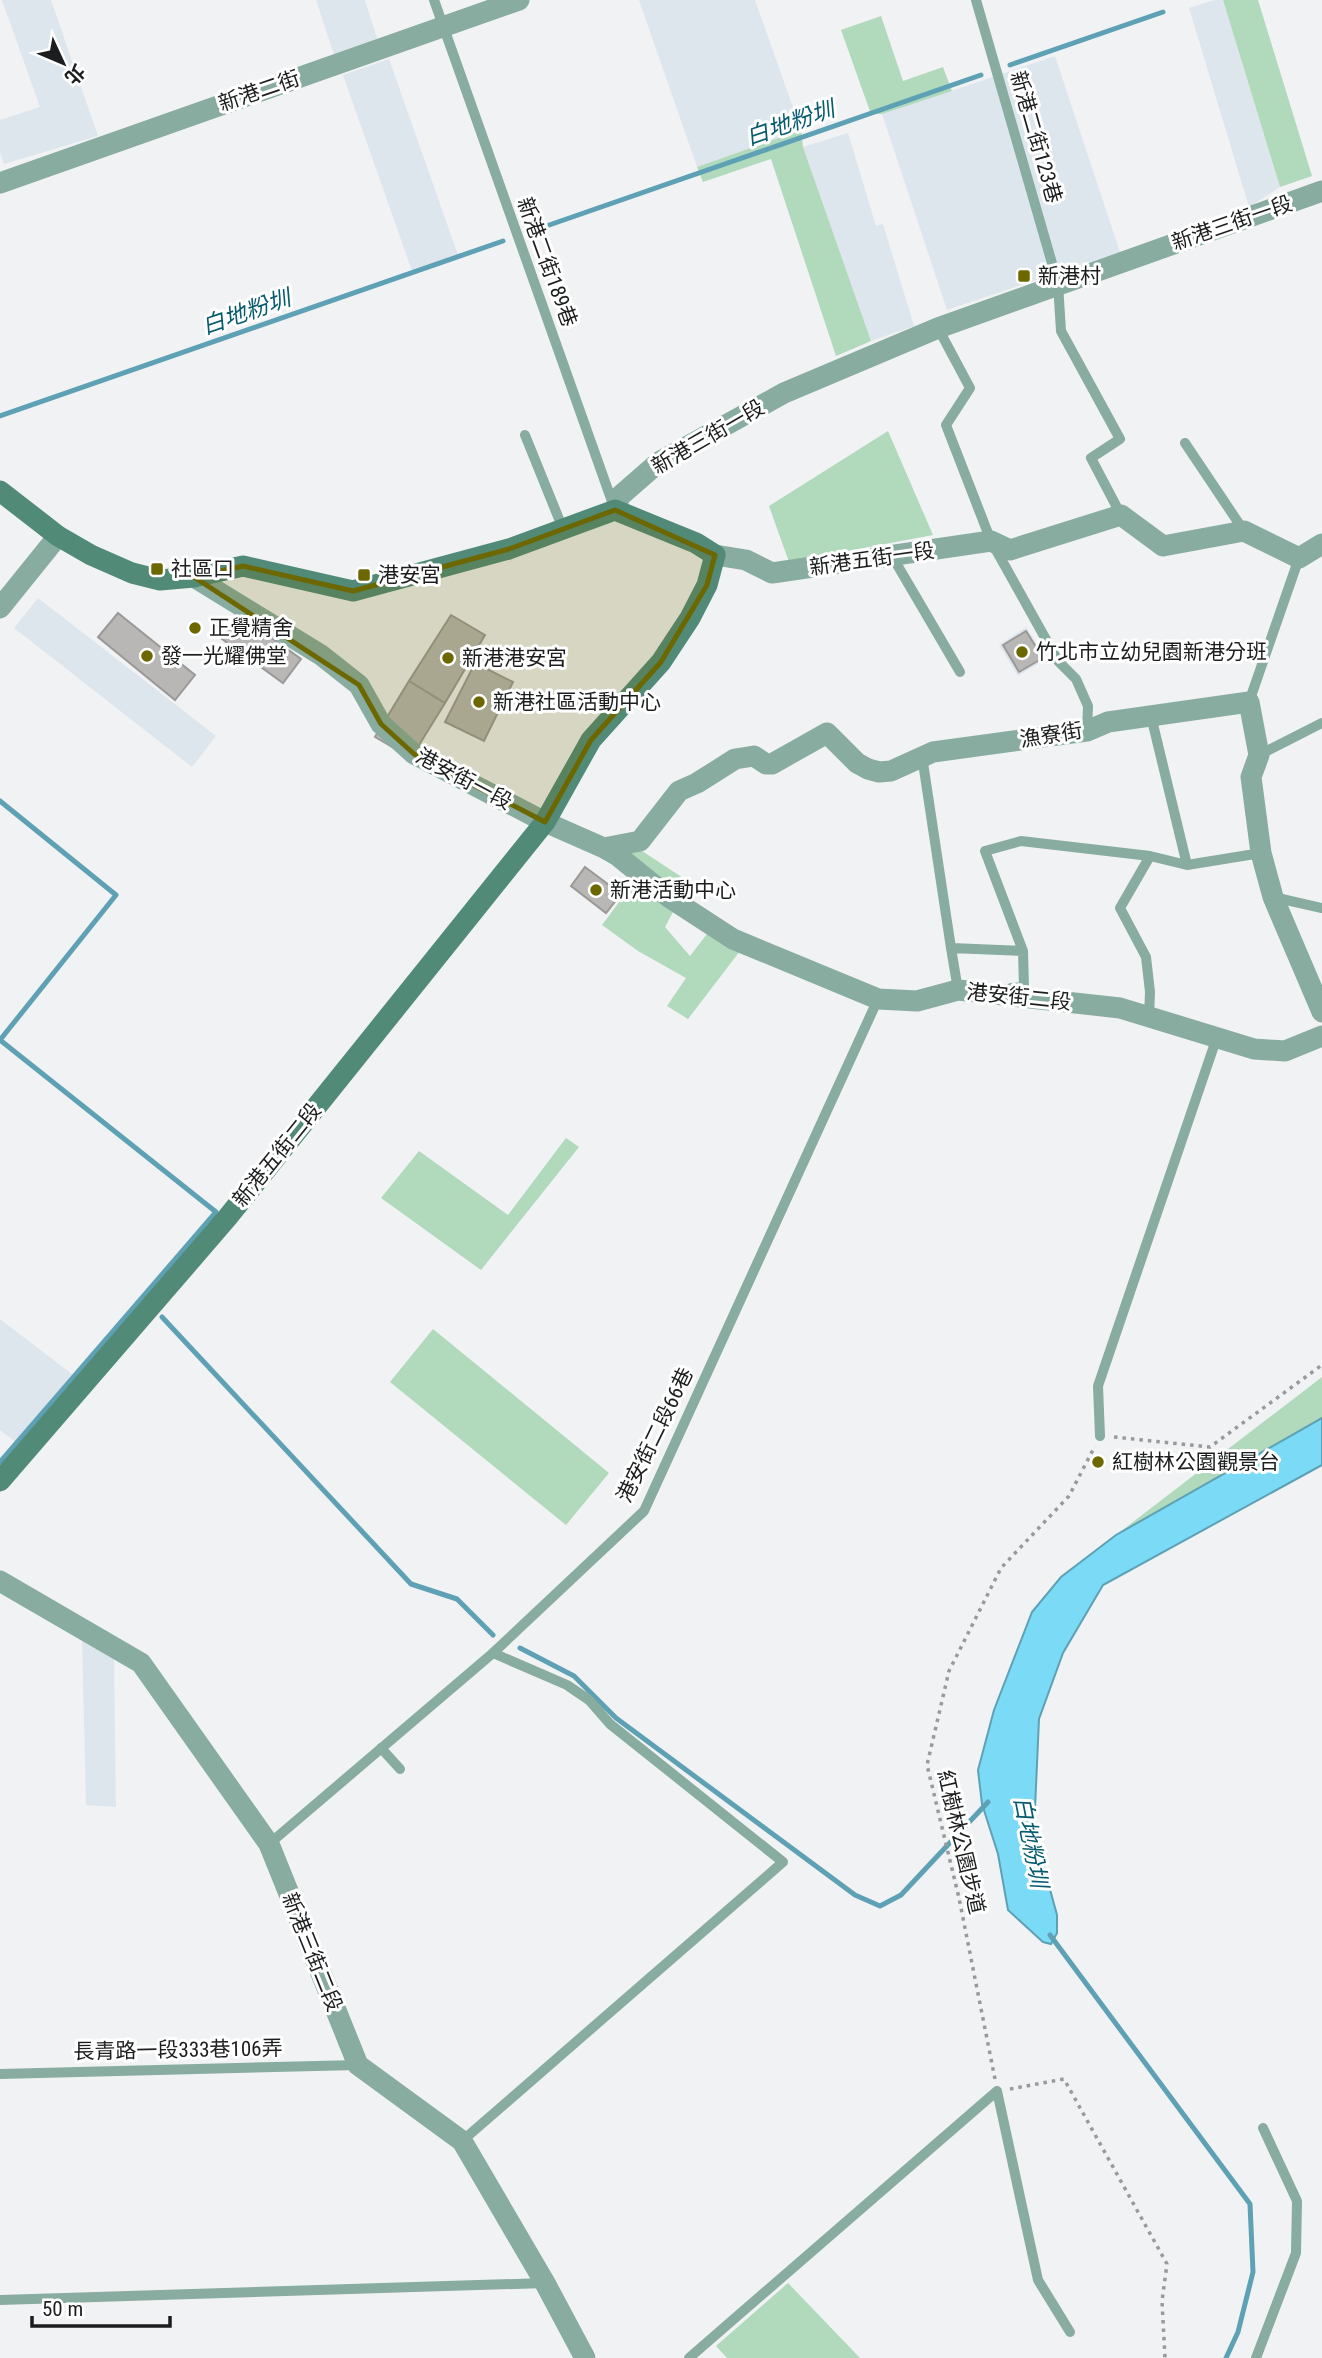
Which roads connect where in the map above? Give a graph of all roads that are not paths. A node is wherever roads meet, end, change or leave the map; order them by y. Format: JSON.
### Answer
{"nodes":[{"id":1,"x":434,"y":0,"type":"edge"},
{"id":2,"x":519,"y":0,"type":"edge"},
{"id":3,"x":976,"y":0,"type":"edge"},
{"id":4,"x":442,"y":27,"type":"junction"},
{"id":5,"x":0,"y":183,"type":"edge"},
{"id":6,"x":1322,"y":191,"type":"edge"},
{"id":7,"x":1058,"y":284,"type":"junction"},
{"id":8,"x":938,"y":328,"type":"junction"},
{"id":9,"x":526,"y":435,"type":"dead end"},
{"id":10,"x":1185,"y":443,"type":"dead end"},
{"id":11,"x":0,"y":491,"type":"edge"},
{"id":12,"x":615,"y":510,"type":"junction"},
{"id":13,"x":1121,"y":515,"type":"junction"},
{"id":14,"x":564,"y":529,"type":"junction"},
{"id":15,"x":1244,"y":531,"type":"junction"},
{"id":16,"x":58,"y":536,"type":"junction"},
{"id":17,"x":990,"y":541,"type":"junction"},
{"id":18,"x":1322,"y":544,"type":"edge"},
{"id":19,"x":715,"y":555,"type":"junction"},
{"id":20,"x":892,"y":556,"type":"junction"},
{"id":21,"x":1299,"y":558,"type":"junction"},
{"id":22,"x":194,"y":577,"type":"junction"},
{"id":23,"x":0,"y":608,"type":"edge"},
{"id":24,"x":960,"y":672,"type":"dead end"},
{"id":25,"x":1249,"y":702,"type":"junction"},
{"id":26,"x":1151,"y":716,"type":"junction"},
{"id":27,"x":1322,"y":723,"type":"edge"},
{"id":28,"x":1087,"y":731,"type":"junction"},
{"id":29,"x":1259,"y":755,"type":"junction"},
{"id":30,"x":922,"y":757,"type":"junction"},
{"id":31,"x":545,"y":822,"type":"junction"},
{"id":32,"x":604,"y":848,"type":"junction"},
{"id":33,"x":1261,"y":853,"type":"junction"},
{"id":34,"x":1150,"y":856,"type":"junction"},
{"id":35,"x":1187,"y":865,"type":"junction"},
{"id":36,"x":1273,"y":897,"type":"junction"},
{"id":37,"x":1322,"y":908,"type":"edge"},
{"id":38,"x":951,"y":948,"type":"junction"},
{"id":39,"x":1023,"y":950,"type":"junction"},
{"id":40,"x":958,"y":990,"type":"junction"},
{"id":41,"x":981,"y":992,"type":"junction"},
{"id":42,"x":878,"y":999,"type":"junction"},
{"id":43,"x":1320,"y":1005,"type":"edge"},
{"id":44,"x":1149,"y":1017,"type":"junction"},
{"id":45,"x":1322,"y":1036,"type":"edge"},
{"id":46,"x":1217,"y":1037,"type":"junction"},
{"id":47,"x":1100,"y":1436,"type":"road end"},
{"id":48,"x":0,"y":1480,"type":"edge"},
{"id":49,"x":0,"y":1581,"type":"edge"},
{"id":50,"x":493,"y":1653,"type":"junction"},
{"id":51,"x":381,"y":1748,"type":"junction"},
{"id":52,"x":400,"y":1769,"type":"dead end"},
{"id":53,"x":269,"y":1844,"type":"junction"},
{"id":54,"x":358,"y":2065,"type":"junction"},
{"id":55,"x":0,"y":2074,"type":"edge"},
{"id":56,"x":1263,"y":2128,"type":"dead end"},
{"id":57,"x":462,"y":2141,"type":"junction"},
{"id":58,"x":545,"y":2283,"type":"junction"},
{"id":59,"x":0,"y":2300,"type":"edge"},
{"id":60,"x":1070,"y":2332,"type":"dead end"},
{"id":61,"x":585,"y":2358,"type":"edge"},
{"id":62,"x":689,"y":2358,"type":"edge"},
{"id":63,"x":1256,"y":2358,"type":"edge"}],
"edges":[{"from":1,"to":4,"type":"lane","name":"新港二街189巷"},
{"from":2,"to":4,"type":"street","name":"新港二街"},
{"from":3,"to":7,"type":"lane","name":"新港二街123巷"},
{"from":4,"to":5,"type":"street","name":"新港二街"},
{"from":4,"to":12,"type":"lane","name":"新港二街189巷"},
{"from":6,"to":7,"type":"street","name":"新港三街一段"},
{"from":7,"to":8,"type":"street","name":"新港三街一段"},
{"from":7,"to":13,"type":"lane","name":"新港二街123巷"},
{"from":8,"to":12,"type":"street","name":"新港三街一段"},
{"from":8,"to":17,"type":"lane"},
{"from":9,"to":14,"type":"lane"},
{"from":10,"to":15,"type":"lane"},
{"from":11,"to":16,"type":"street"},
{"from":12,"to":14,"type":"street"},
{"from":12,"to":19,"type":"street"},
{"from":13,"to":15,"type":"street"},
{"from":13,"to":17,"type":"street","name":"新港五街一段"},
{"from":14,"to":22,"type":"street"},
{"from":15,"to":21,"type":"street"},
{"from":16,"to":22,"type":"street"},
{"from":16,"to":23,"type":"street"},
{"from":17,"to":20,"type":"street","name":"新港五街一段"},
{"from":17,"to":28,"type":"lane"},
{"from":18,"to":21,"type":"street"},
{"from":19,"to":20,"type":"street","name":"新港五街一段"},
{"from":19,"to":31,"type":"street"},
{"from":20,"to":24,"type":"lane"},
{"from":21,"to":25,"type":"lane"},
{"from":22,"to":31,"type":"street","name":"港安街一段"},
{"from":25,"to":26,"type":"street","name":"漁寮街"},
{"from":25,"to":29,"type":"street"},
{"from":26,"to":28,"type":"street","name":"漁寮街"},
{"from":26,"to":35,"type":"lane"},
{"from":27,"to":29,"type":"lane"},
{"from":28,"to":30,"type":"street","name":"漁寮街"},
{"from":29,"to":33,"type":"street"},
{"from":30,"to":32,"type":"street","name":"漁寮街"},
{"from":30,"to":38,"type":"lane"},
{"from":31,"to":32,"type":"street","name":"港安街二段"},
{"from":31,"to":48,"type":"street","name":"新港五街二段"},
{"from":32,"to":42,"type":"street","name":"港安街二段"},
{"from":33,"to":35,"type":"lane"},
{"from":33,"to":36,"type":"street"},
{"from":34,"to":35,"type":"lane"},
{"from":34,"to":39,"type":"lane"},
{"from":34,"to":44,"type":"lane"},
{"from":36,"to":37,"type":"lane"},
{"from":36,"to":43,"type":"street"},
{"from":38,"to":39,"type":"lane"},
{"from":38,"to":40,"type":"lane"},
{"from":39,"to":41,"type":"lane"},
{"from":40,"to":41,"type":"street","name":"港安街二段"},
{"from":40,"to":42,"type":"street","name":"港安街二段"},
{"from":41,"to":44,"type":"street","name":"港安街二段"},
{"from":42,"to":50,"type":"lane","name":"港安街二段66巷"},
{"from":44,"to":46,"type":"street","name":"港安街二段"},
{"from":45,"to":46,"type":"street","name":"港安街二段"},
{"from":46,"to":47,"type":"lane"},
{"from":49,"to":53,"type":"street","name":"新港三街二段"},
{"from":50,"to":51,"type":"lane","name":"港安街二段66巷"},
{"from":50,"to":57,"type":"lane"},
{"from":51,"to":52,"type":"lane"},
{"from":51,"to":53,"type":"lane","name":"港安街二段66巷"},
{"from":53,"to":54,"type":"street","name":"新港三街二段"},
{"from":54,"to":55,"type":"lane","name":"長青路一段333巷106弄"},
{"from":54,"to":57,"type":"street"},
{"from":56,"to":63,"type":"lane"},
{"from":57,"to":58,"type":"street"},
{"from":58,"to":59,"type":"lane"},
{"from":58,"to":61,"type":"street"},
{"from":60,"to":62,"type":"lane"}]}
